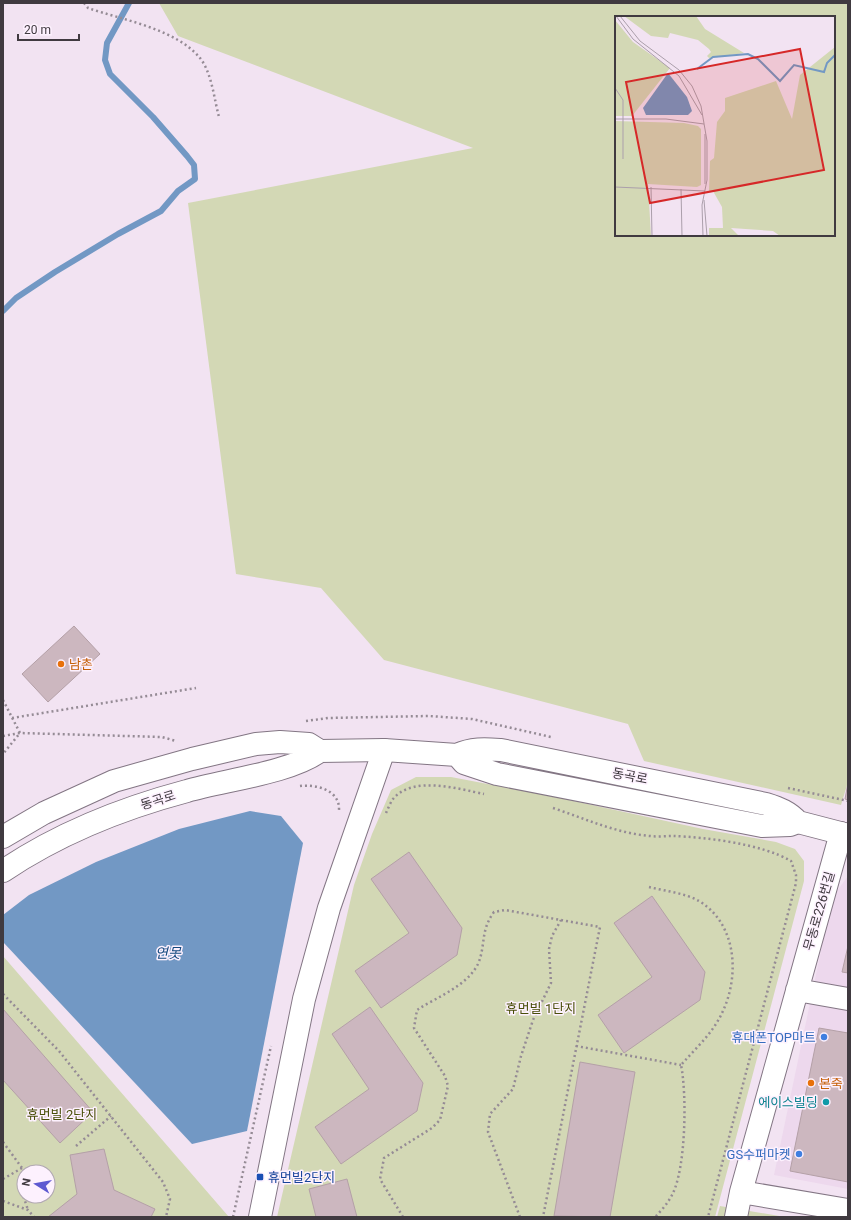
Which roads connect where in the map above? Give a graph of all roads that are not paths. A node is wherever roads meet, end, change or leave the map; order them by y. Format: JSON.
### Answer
{"nodes":[{"id":1,"x":384,"y":750,"type":"junction"},
{"id":2,"x":320,"y":751,"type":"junction"},
{"id":3,"x":845,"y":834,"type":"edge"},
{"id":4,"x":3,"y":838,"type":"edge"},
{"id":5,"x":3,"y":871,"type":"edge"},
{"id":6,"x":797,"y":990,"type":"junction"},
{"id":7,"x":848,"y":999,"type":"edge"},
{"id":8,"x":741,"y":1192,"type":"junction"},
{"id":9,"x":848,"y":1210,"type":"edge"},
{"id":10,"x":260,"y":1217,"type":"edge"},
{"id":11,"x":736,"y":1217,"type":"edge"}],
"edges":[{"from":1,"to":2,"type":"main road","name":"동곡로"},
{"from":1,"to":3,"type":"main road","name":"동곡로"},
{"from":1,"to":10,"type":"main road"},
{"from":2,"to":4,"type":"main road","name":"동곡로"},
{"from":2,"to":5,"type":"main road","name":"동곡로"},
{"from":3,"to":6,"type":"main road","name":"무동로226번길"},
{"from":6,"to":7,"type":"main road"},
{"from":6,"to":8,"type":"main road","name":"무동로226번길"},
{"from":8,"to":9,"type":"main road"},
{"from":8,"to":11,"type":"main road","name":"무동로226번길"}]}
